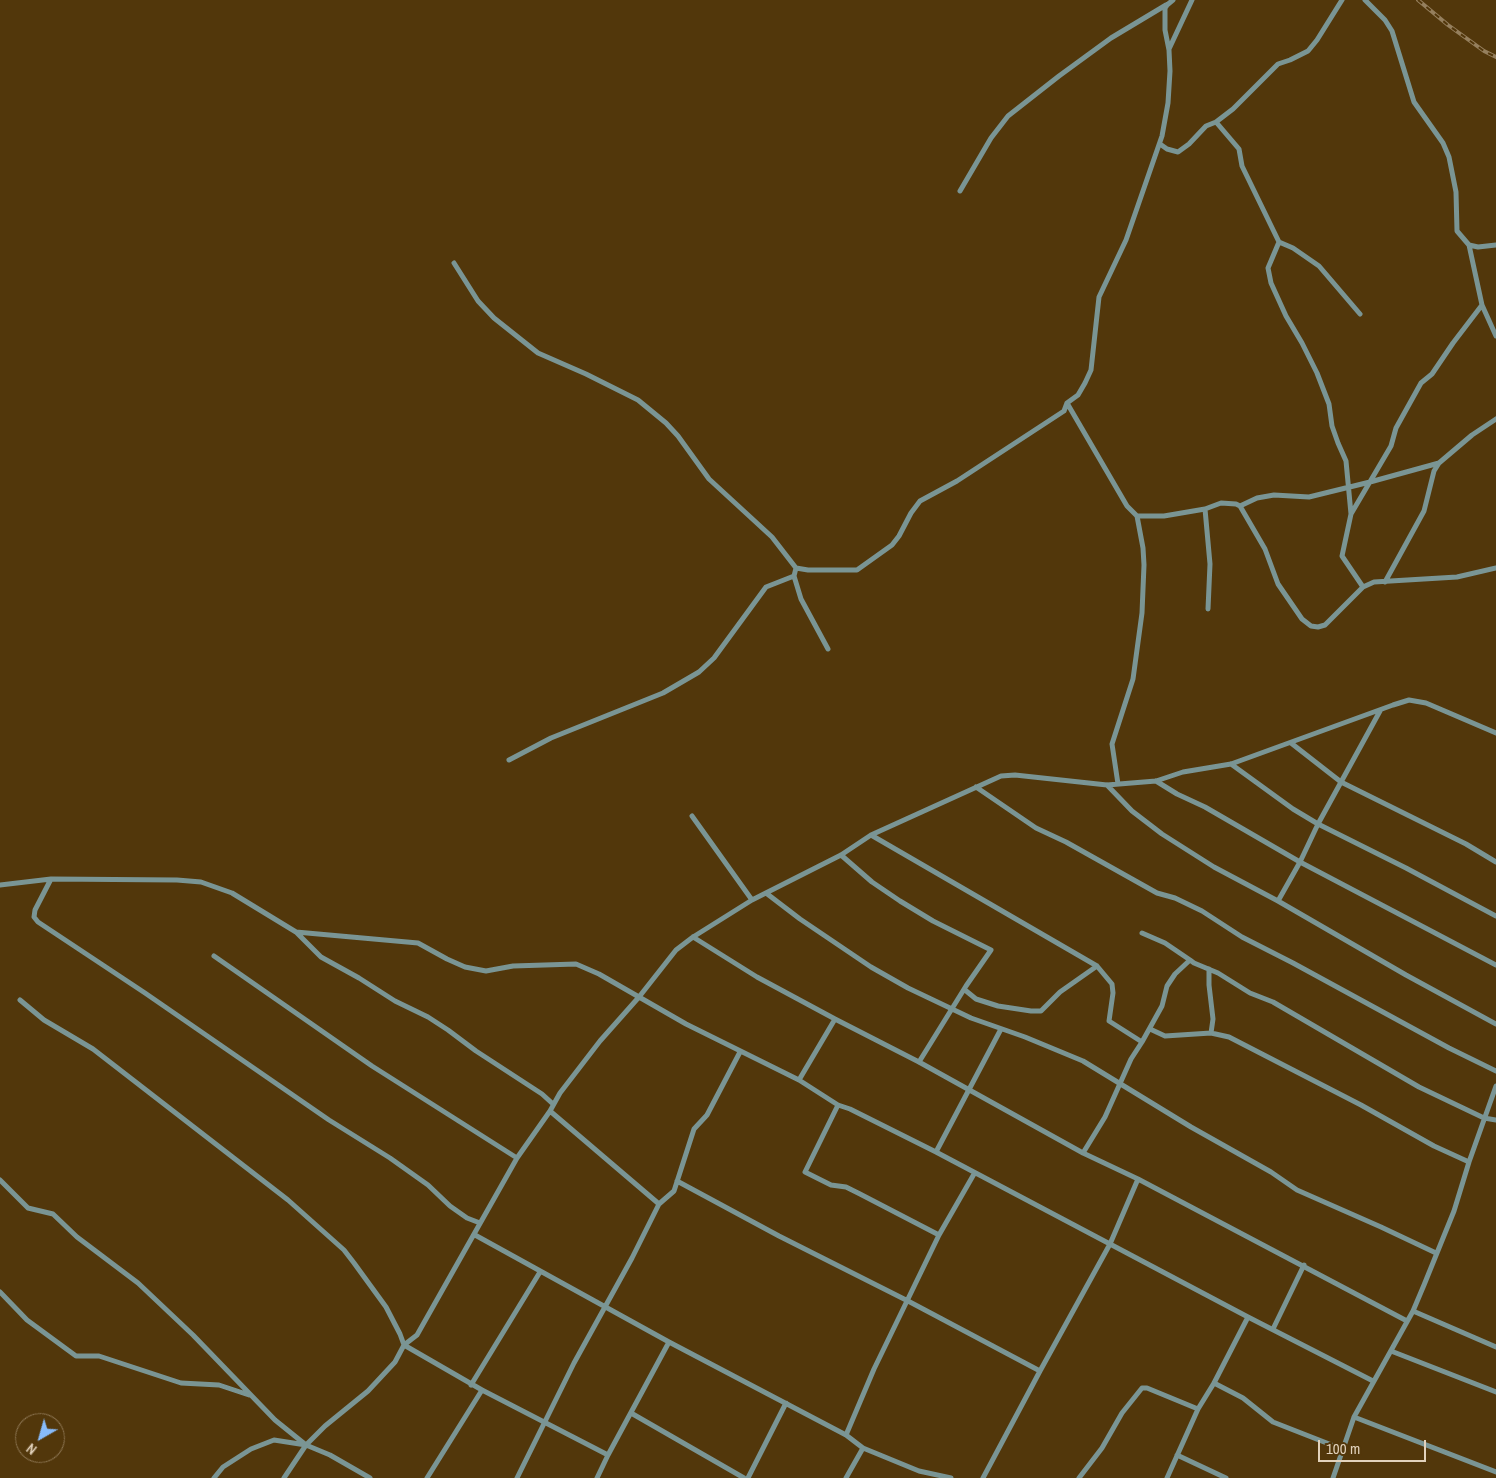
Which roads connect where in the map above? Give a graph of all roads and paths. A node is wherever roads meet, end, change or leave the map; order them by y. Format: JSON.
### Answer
{"nodes":[{"id":1,"x":1173,"y":0,"type":"edge"},
{"id":2,"x":1192,"y":0,"type":"edge"},
{"id":3,"x":1342,"y":0,"type":"edge"},
{"id":4,"x":1365,"y":0,"type":"edge"},
{"id":5,"x":1167,"y":2,"type":"edge"},
{"id":6,"x":1169,"y":50,"type":"junction"},
{"id":7,"x":1216,"y":122,"type":"junction"},
{"id":8,"x":1160,"y":144,"type":"junction"},
{"id":9,"x":960,"y":191,"type":"dead end"},
{"id":10,"x":1279,"y":242,"type":"junction"},
{"id":11,"x":1469,"y":245,"type":"junction"},
{"id":12,"x":1496,"y":245,"type":"edge"},
{"id":13,"x":454,"y":263,"type":"dead end"},
{"id":14,"x":1482,"y":305,"type":"junction"},
{"id":15,"x":1360,"y":314,"type":"dead end"},
{"id":16,"x":1496,"y":336,"type":"edge"},
{"id":17,"x":1067,"y":403,"type":"junction"},
{"id":18,"x":1496,"y":419,"type":"edge"},
{"id":19,"x":1439,"y":463,"type":"junction"},
{"id":20,"x":1370,"y":482,"type":"junction"},
{"id":21,"x":1350,"y":487,"type":"junction"},
{"id":22,"x":1240,"y":506,"type":"junction"},
{"id":23,"x":1204,"y":509,"type":"junction"},
{"id":24,"x":1351,"y":514,"type":"junction"},
{"id":25,"x":1137,"y":516,"type":"junction"},
{"id":26,"x":796,"y":568,"type":"junction"},
{"id":27,"x":1496,"y":568,"type":"edge"},
{"id":28,"x":794,"y":576,"type":"junction"},
{"id":29,"x":1385,"y":582,"type":"junction"},
{"id":30,"x":1363,"y":587,"type":"junction"},
{"id":31,"x":1208,"y":609,"type":"dead end"},
{"id":32,"x":828,"y":649,"type":"dead end"},
{"id":33,"x":1380,"y":710,"type":"junction"},
{"id":34,"x":1496,"y":733,"type":"edge"},
{"id":35,"x":1291,"y":743,"type":"junction"},
{"id":36,"x":509,"y":760,"type":"dead end"},
{"id":37,"x":1231,"y":764,"type":"junction"},
{"id":38,"x":1156,"y":781,"type":"junction"},
{"id":39,"x":1341,"y":782,"type":"junction"},
{"id":40,"x":1118,"y":784,"type":"junction"},
{"id":41,"x":1107,"y":785,"type":"junction"},
{"id":42,"x":976,"y":787,"type":"junction"},
{"id":43,"x":692,"y":816,"type":"dead end"},
{"id":44,"x":1318,"y":824,"type":"junction"},
{"id":45,"x":871,"y":835,"type":"junction"},
{"id":46,"x":841,"y":855,"type":"junction"},
{"id":47,"x":1300,"y":862,"type":"junction"},
{"id":48,"x":1496,"y":862,"type":"edge"},
{"id":49,"x":51,"y":879,"type":"junction"},
{"id":50,"x":0,"y":885,"type":"edge"},
{"id":51,"x":766,"y":893,"type":"junction"},
{"id":52,"x":752,"y":900,"type":"junction"},
{"id":53,"x":1278,"y":901,"type":"junction"},
{"id":54,"x":1496,"y":916,"type":"edge"},
{"id":55,"x":296,"y":932,"type":"junction"},
{"id":56,"x":1142,"y":933,"type":"dead end"},
{"id":57,"x":693,"y":937,"type":"junction"},
{"id":58,"x":214,"y":956,"type":"dead end"},
{"id":59,"x":1190,"y":960,"type":"junction"},
{"id":60,"x":1496,"y":965,"type":"edge"},
{"id":61,"x":1097,"y":966,"type":"junction"},
{"id":62,"x":1209,"y":969,"type":"junction"},
{"id":63,"x":964,"y":990,"type":"junction"},
{"id":64,"x":639,"y":997,"type":"junction"},
{"id":65,"x":20,"y":1000,"type":"dead end"},
{"id":66,"x":952,"y":1010,"type":"junction"},
{"id":67,"x":835,"y":1019,"type":"junction"},
{"id":68,"x":1496,"y":1024,"type":"edge"},
{"id":69,"x":1001,"y":1029,"type":"junction"},
{"id":70,"x":1150,"y":1029,"type":"junction"},
{"id":71,"x":1211,"y":1033,"type":"junction"},
{"id":72,"x":1142,"y":1042,"type":"junction"},
{"id":73,"x":740,"y":1052,"type":"junction"},
{"id":74,"x":919,"y":1062,"type":"junction"},
{"id":75,"x":1496,"y":1071,"type":"edge"},
{"id":76,"x":799,"y":1080,"type":"junction"},
{"id":77,"x":1119,"y":1084,"type":"junction"},
{"id":78,"x":1496,"y":1086,"type":"edge"},
{"id":79,"x":969,"y":1090,"type":"junction"},
{"id":80,"x":553,"y":1104,"type":"junction"},
{"id":81,"x":838,"y":1105,"type":"junction"},
{"id":82,"x":550,"y":1111,"type":"junction"},
{"id":83,"x":1484,"y":1118,"type":"junction"},
{"id":84,"x":1496,"y":1120,"type":"edge"},
{"id":85,"x":936,"y":1152,"type":"junction"},
{"id":86,"x":1083,"y":1152,"type":"junction"},
{"id":87,"x":517,"y":1158,"type":"junction"},
{"id":88,"x":1469,"y":1162,"type":"junction"},
{"id":89,"x":974,"y":1174,"type":"junction"},
{"id":90,"x":1138,"y":1179,"type":"junction"},
{"id":91,"x":0,"y":1180,"type":"edge"},
{"id":92,"x":678,"y":1181,"type":"junction"},
{"id":93,"x":659,"y":1204,"type":"junction"},
{"id":94,"x":480,"y":1223,"type":"junction"},
{"id":95,"x":475,"y":1235,"type":"junction"},
{"id":96,"x":939,"y":1235,"type":"junction"},
{"id":97,"x":1110,"y":1244,"type":"junction"},
{"id":98,"x":1436,"y":1253,"type":"junction"},
{"id":99,"x":1304,"y":1266,"type":"junction"},
{"id":100,"x":540,"y":1272,"type":"junction"},
{"id":101,"x":0,"y":1292,"type":"edge"},
{"id":102,"x":908,"y":1301,"type":"junction"},
{"id":103,"x":605,"y":1307,"type":"junction"},
{"id":104,"x":1413,"y":1311,"type":"junction"},
{"id":105,"x":1248,"y":1317,"type":"junction"},
{"id":106,"x":1407,"y":1321,"type":"junction"},
{"id":107,"x":1273,"y":1329,"type":"junction"},
{"id":108,"x":669,"y":1342,"type":"junction"},
{"id":109,"x":404,"y":1345,"type":"junction"},
{"id":110,"x":1496,"y":1347,"type":"edge"},
{"id":111,"x":1391,"y":1351,"type":"junction"},
{"id":112,"x":1040,"y":1371,"type":"junction"},
{"id":113,"x":1373,"y":1381,"type":"junction"},
{"id":114,"x":1214,"y":1383,"type":"junction"},
{"id":115,"x":471,"y":1385,"type":"junction"},
{"id":116,"x":482,"y":1390,"type":"junction"},
{"id":117,"x":1496,"y":1392,"type":"edge"},
{"id":118,"x":251,"y":1395,"type":"junction"},
{"id":119,"x":786,"y":1403,"type":"junction"},
{"id":120,"x":1198,"y":1409,"type":"junction"},
{"id":121,"x":631,"y":1413,"type":"junction"},
{"id":122,"x":1354,"y":1417,"type":"junction"},
{"id":123,"x":545,"y":1422,"type":"junction"},
{"id":124,"x":846,"y":1435,"type":"junction"},
{"id":125,"x":306,"y":1445,"type":"junction"},
{"id":126,"x":863,"y":1448,"type":"junction"},
{"id":127,"x":1342,"y":1449,"type":"junction"},
{"id":128,"x":608,"y":1455,"type":"junction"},
{"id":129,"x":1178,"y":1455,"type":"junction"},
{"id":130,"x":1496,"y":1472,"type":"edge"},
{"id":131,"x":214,"y":1478,"type":"edge"},
{"id":132,"x":284,"y":1478,"type":"edge"},
{"id":133,"x":368,"y":1478,"type":"edge"},
{"id":134,"x":427,"y":1478,"type":"edge"},
{"id":135,"x":517,"y":1478,"type":"edge"},
{"id":136,"x":597,"y":1478,"type":"edge"},
{"id":137,"x":744,"y":1478,"type":"edge"},
{"id":138,"x":748,"y":1478,"type":"edge"},
{"id":139,"x":846,"y":1478,"type":"edge"},
{"id":140,"x":951,"y":1478,"type":"edge"},
{"id":141,"x":983,"y":1478,"type":"edge"},
{"id":142,"x":1079,"y":1478,"type":"edge"},
{"id":143,"x":1167,"y":1478,"type":"edge"},
{"id":144,"x":1226,"y":1478,"type":"edge"},
{"id":145,"x":1333,"y":1478,"type":"edge"}],
"edges":[{"from":1,"to":5,"type":"street"},
{"from":2,"to":6,"type":"street"},
{"from":3,"to":7,"type":"street"},
{"from":4,"to":11,"type":"street"},
{"from":5,"to":6,"type":"street"},
{"from":5,"to":9,"type":"street"},
{"from":6,"to":8,"type":"street"},
{"from":7,"to":8,"type":"street"},
{"from":7,"to":10,"type":"street"},
{"from":8,"to":17,"type":"street"},
{"from":10,"to":15,"type":"street"},
{"from":10,"to":21,"type":"street"},
{"from":11,"to":12,"type":"street"},
{"from":11,"to":14,"type":"street"},
{"from":13,"to":26,"type":"street"},
{"from":14,"to":16,"type":"street"},
{"from":14,"to":20,"type":"street"},
{"from":17,"to":25,"type":"street"},
{"from":17,"to":26,"type":"street"},
{"from":18,"to":19,"type":"street"},
{"from":19,"to":20,"type":"street"},
{"from":19,"to":29,"type":"street"},
{"from":20,"to":21,"type":"street"},
{"from":20,"to":24,"type":"street"},
{"from":21,"to":22,"type":"street"},
{"from":21,"to":24,"type":"street"},
{"from":22,"to":23,"type":"street"},
{"from":22,"to":30,"type":"street"},
{"from":23,"to":25,"type":"street"},
{"from":23,"to":31,"type":"street"},
{"from":24,"to":30,"type":"street"},
{"from":25,"to":40,"type":"street"},
{"from":26,"to":28,"type":"street"},
{"from":27,"to":29,"type":"street"},
{"from":28,"to":32,"type":"street"},
{"from":28,"to":36,"type":"street"},
{"from":29,"to":30,"type":"street"},
{"from":33,"to":34,"type":"street"},
{"from":33,"to":35,"type":"street"},
{"from":33,"to":39,"type":"street"},
{"from":35,"to":37,"type":"street"},
{"from":35,"to":39,"type":"street"},
{"from":37,"to":38,"type":"street"},
{"from":37,"to":44,"type":"street"},
{"from":38,"to":40,"type":"street"},
{"from":38,"to":47,"type":"street"},
{"from":39,"to":44,"type":"street"},
{"from":39,"to":48,"type":"street"},
{"from":40,"to":41,"type":"street"},
{"from":41,"to":42,"type":"street"},
{"from":41,"to":53,"type":"street"},
{"from":42,"to":45,"type":"street"},
{"from":42,"to":75,"type":"street"},
{"from":43,"to":52,"type":"street"},
{"from":44,"to":47,"type":"street"},
{"from":44,"to":54,"type":"street"},
{"from":45,"to":46,"type":"street"},
{"from":45,"to":61,"type":"street"},
{"from":46,"to":51,"type":"street"},
{"from":46,"to":63,"type":"street"},
{"from":47,"to":53,"type":"street"},
{"from":47,"to":60,"type":"street"},
{"from":49,"to":50,"type":"street"},
{"from":49,"to":55,"type":"street"},
{"from":49,"to":94,"type":"street"},
{"from":51,"to":52,"type":"street"},
{"from":51,"to":66,"type":"street"},
{"from":52,"to":57,"type":"street"},
{"from":53,"to":68,"type":"street"},
{"from":55,"to":64,"type":"street"},
{"from":55,"to":80,"type":"street"},
{"from":56,"to":59,"type":"street"},
{"from":57,"to":64,"type":"street"},
{"from":57,"to":67,"type":"street"},
{"from":58,"to":87,"type":"street"},
{"from":59,"to":62,"type":"street"},
{"from":59,"to":70,"type":"street"},
{"from":61,"to":63,"type":"street"},
{"from":61,"to":72,"type":"street"},
{"from":62,"to":71,"type":"street"},
{"from":62,"to":83,"type":"street"},
{"from":63,"to":66,"type":"street"},
{"from":64,"to":73,"type":"street"},
{"from":64,"to":80,"type":"street"},
{"from":65,"to":109,"type":"street"},
{"from":66,"to":69,"type":"street"},
{"from":66,"to":74,"type":"street"},
{"from":67,"to":74,"type":"street"},
{"from":67,"to":76,"type":"street"},
{"from":69,"to":77,"type":"street"},
{"from":69,"to":79,"type":"street"},
{"from":70,"to":71,"type":"street"},
{"from":70,"to":72,"type":"street"},
{"from":71,"to":88,"type":"street"},
{"from":72,"to":77,"type":"street"},
{"from":73,"to":76,"type":"street"},
{"from":73,"to":92,"type":"street"},
{"from":74,"to":79,"type":"street"},
{"from":76,"to":81,"type":"street"},
{"from":77,"to":86,"type":"street"},
{"from":77,"to":98,"type":"street"},
{"from":78,"to":83,"type":"street"},
{"from":79,"to":85,"type":"street"},
{"from":79,"to":86,"type":"street"},
{"from":80,"to":82,"type":"street"},
{"from":81,"to":85,"type":"street"},
{"from":81,"to":96,"type":"street"},
{"from":82,"to":87,"type":"street"},
{"from":82,"to":93,"type":"street"},
{"from":83,"to":84,"type":"street"},
{"from":83,"to":88,"type":"street"},
{"from":85,"to":89,"type":"street"},
{"from":86,"to":90,"type":"street"},
{"from":87,"to":94,"type":"street"},
{"from":88,"to":98,"type":"street"},
{"from":89,"to":96,"type":"street"},
{"from":89,"to":97,"type":"street"},
{"from":90,"to":97,"type":"street"},
{"from":90,"to":99,"type":"street"},
{"from":91,"to":118,"type":"street"},
{"from":92,"to":93,"type":"street"},
{"from":92,"to":102,"type":"street"},
{"from":93,"to":103,"type":"street"},
{"from":94,"to":95,"type":"street"},
{"from":95,"to":100,"type":"street"},
{"from":95,"to":109,"type":"street"},
{"from":96,"to":102,"type":"street"},
{"from":97,"to":105,"type":"street"},
{"from":97,"to":112,"type":"street"},
{"from":98,"to":104,"type":"street"},
{"from":99,"to":106,"type":"street"},
{"from":99,"to":107,"type":"street"},
{"from":100,"to":103,"type":"street"},
{"from":100,"to":115,"type":"street"},
{"from":101,"to":118,"type":"street"},
{"from":102,"to":112,"type":"street"},
{"from":102,"to":124,"type":"street"},
{"from":103,"to":108,"type":"street"},
{"from":103,"to":123,"type":"street"},
{"from":104,"to":106,"type":"street"},
{"from":104,"to":110,"type":"street"},
{"from":105,"to":107,"type":"street"},
{"from":105,"to":114,"type":"street"},
{"from":106,"to":111,"type":"street"},
{"from":107,"to":113,"type":"street"},
{"from":108,"to":119,"type":"street"},
{"from":108,"to":121,"type":"street"},
{"from":109,"to":115,"type":"street"},
{"from":109,"to":125,"type":"street"},
{"from":111,"to":113,"type":"street"},
{"from":111,"to":117,"type":"street"},
{"from":112,"to":141,"type":"street"},
{"from":113,"to":122,"type":"street"},
{"from":114,"to":120,"type":"street"},
{"from":114,"to":127,"type":"street"},
{"from":115,"to":116,"type":"street"},
{"from":116,"to":123,"type":"street"},
{"from":116,"to":134,"type":"street"},
{"from":118,"to":125,"type":"street"},
{"from":119,"to":124,"type":"street"},
{"from":119,"to":138,"type":"street"},
{"from":120,"to":129,"type":"street"},
{"from":120,"to":142,"type":"street"},
{"from":121,"to":128,"type":"street"},
{"from":121,"to":137,"type":"street"},
{"from":122,"to":127,"type":"street"},
{"from":122,"to":130,"type":"street"},
{"from":123,"to":128,"type":"street"},
{"from":123,"to":135,"type":"street"},
{"from":124,"to":126,"type":"street"},
{"from":125,"to":131,"type":"street"},
{"from":125,"to":132,"type":"street"},
{"from":125,"to":133,"type":"street"},
{"from":126,"to":139,"type":"street"},
{"from":126,"to":140,"type":"street"},
{"from":127,"to":145,"type":"street"},
{"from":128,"to":136,"type":"street"},
{"from":129,"to":143,"type":"street"},
{"from":129,"to":144,"type":"street"}]}
